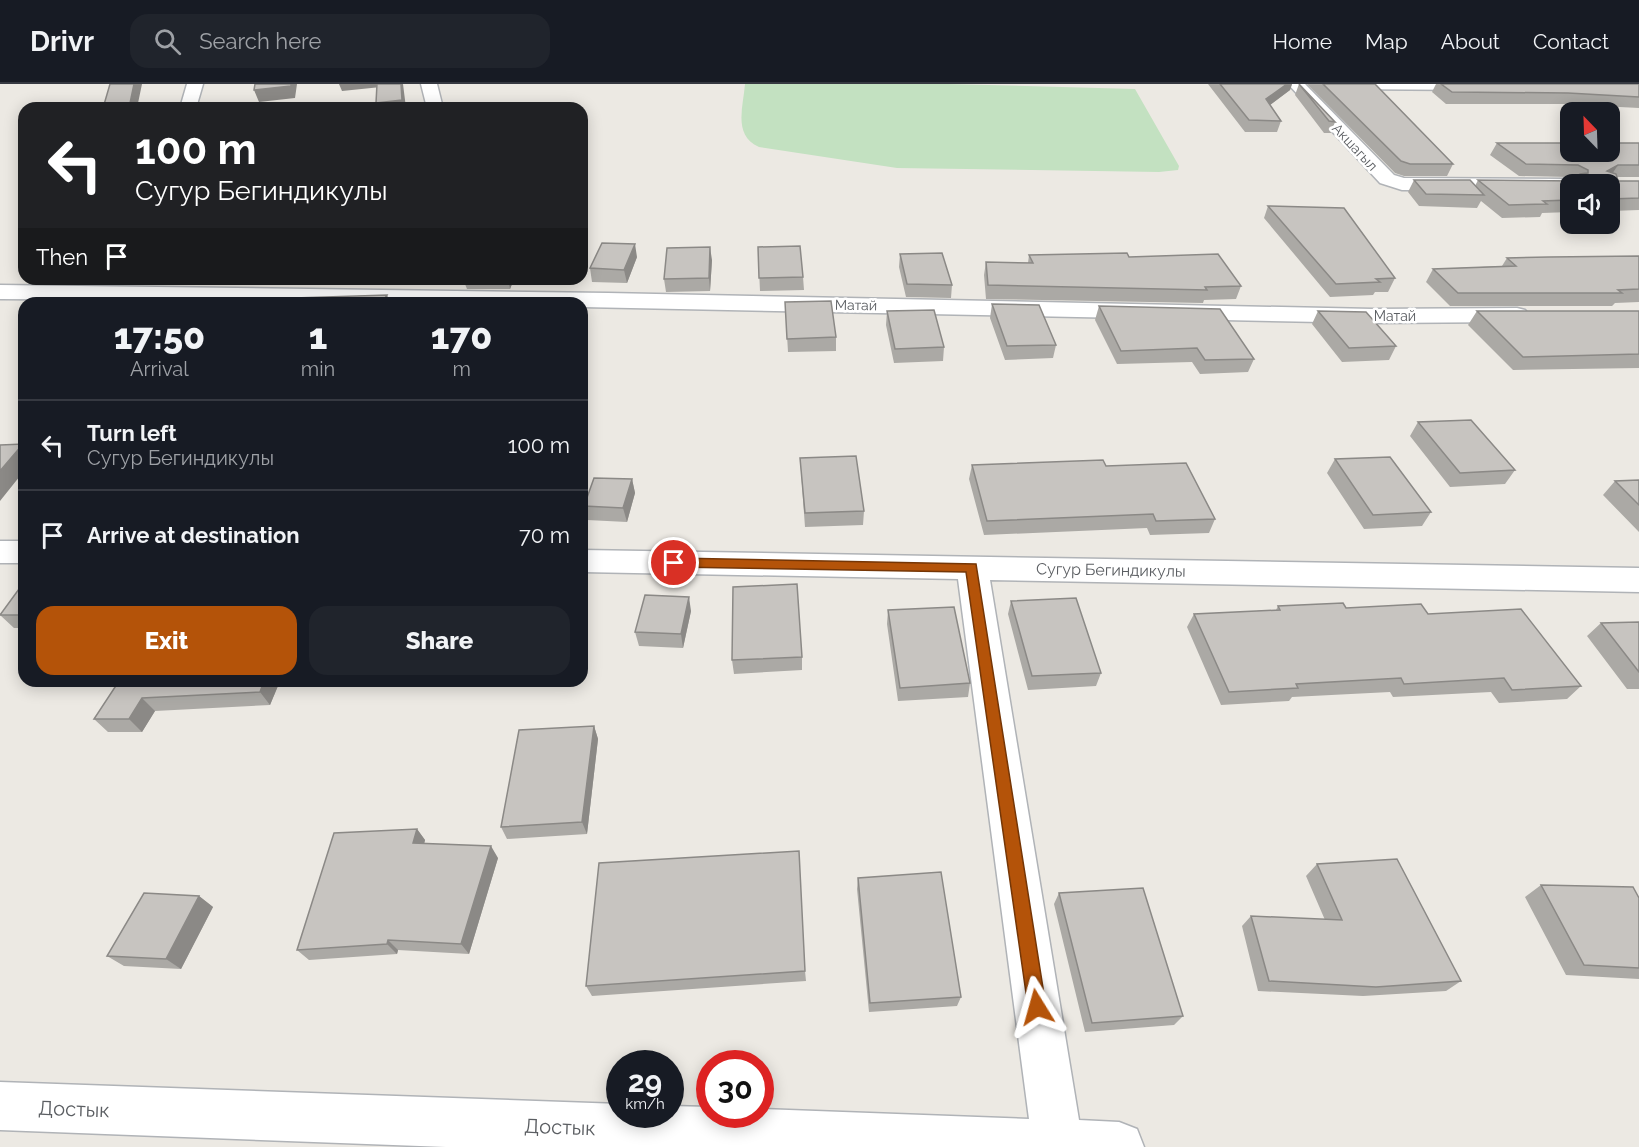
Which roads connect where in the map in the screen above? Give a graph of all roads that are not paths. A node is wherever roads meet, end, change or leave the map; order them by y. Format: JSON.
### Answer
{"nodes":[{"id":1,"x":195,"y":84,"type":"edge"},
{"id":2,"x":429,"y":84,"type":"edge"},
{"id":3,"x":1296,"y":84,"type":"edge"},
{"id":4,"x":1337,"y":84,"type":"edge"},
{"id":5,"x":1499,"y":86,"type":"edge"},
{"id":6,"x":190,"y":102,"type":"edge"},
{"id":7,"x":434,"y":102,"type":"edge"},
{"id":8,"x":1560,"y":185,"type":"edge"},
{"id":9,"x":129,"y":286,"type":"edge"},
{"id":10,"x":433,"y":289,"type":"edge"},
{"id":11,"x":0,"y":292,"type":"edge"},
{"id":12,"x":1535,"y":315,"type":"edge"},
{"id":13,"x":0,"y":552,"type":"edge"},
{"id":14,"x":18,"y":552,"type":"edge"},
{"id":15,"x":588,"y":561,"type":"edge"},
{"id":16,"x":972,"y":568,"type":"junction"},
{"id":17,"x":1639,"y":580,"type":"edge"},
{"id":18,"x":0,"y":1106,"type":"edge"},
{"id":19,"x":1058,"y":1145,"type":"junction"},
{"id":20,"x":1119,"y":1147,"type":"edge"}],
"edges":[{"from":1,"to":6,"type":"street"},
{"from":2,"to":7,"type":"street"},
{"from":3,"to":8,"type":"street","name":"Акшагыл"},
{"from":4,"to":5,"type":"street"},
{"from":9,"to":10,"type":"street","name":"Матай"},
{"from":9,"to":11,"type":"street","name":"Матай"},
{"from":10,"to":12,"type":"street","name":"Матай"},
{"from":13,"to":14,"type":"street"},
{"from":15,"to":16,"type":"street","name":"Сугур Бегиндикулы"},
{"from":16,"to":17,"type":"street","name":"Сугур Бегиндикулы"},
{"from":16,"to":19,"type":"street"},
{"from":18,"to":19,"type":"street","name":"Достык"},
{"from":19,"to":20,"type":"street","name":"Достык"}]}
